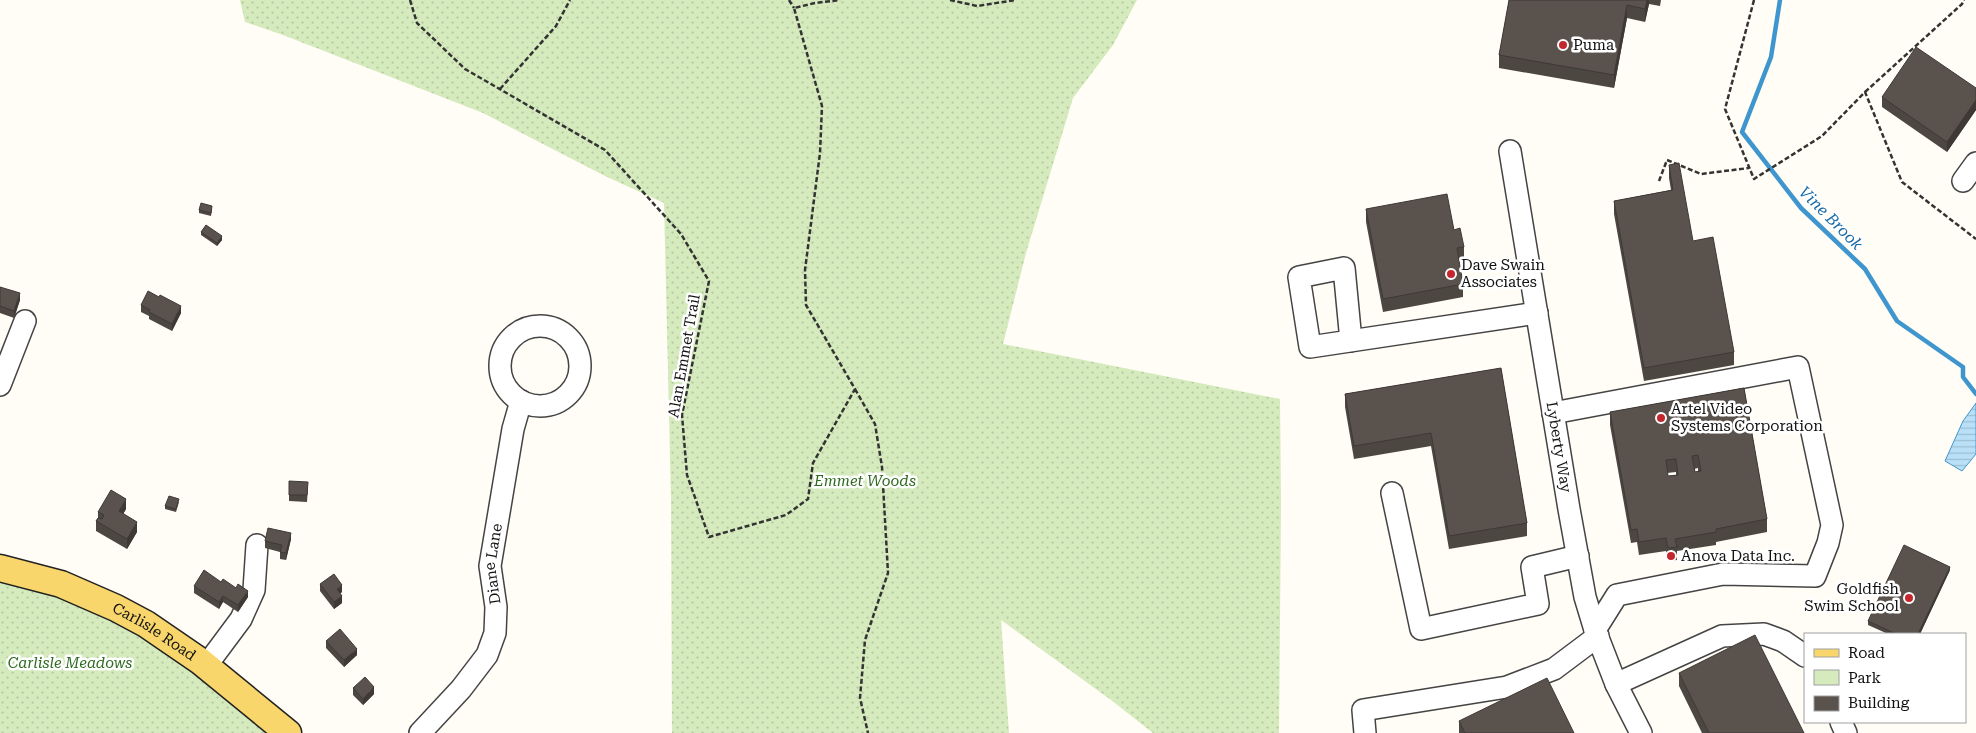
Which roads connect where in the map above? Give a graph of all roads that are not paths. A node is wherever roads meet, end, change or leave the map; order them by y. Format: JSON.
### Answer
{"nodes":[{"id":1,"x":1510,"y":151,"type":"dead end"},
{"id":2,"x":1976,"y":163,"type":"edge"},
{"id":3,"x":1963,"y":181,"type":"dead end"},
{"id":4,"x":1536,"y":313,"type":"junction"},
{"id":5,"x":25,"y":321,"type":"dead end"},
{"id":6,"x":1351,"y":341,"type":"dead end"},
{"id":7,"x":0,"y":385,"type":"edge"},
{"id":8,"x":521,"y":401,"type":"dead end"},
{"id":9,"x":1553,"y":413,"type":"junction"},
{"id":10,"x":1392,"y":493,"type":"dead end"},
{"id":11,"x":257,"y":545,"type":"dead end"},
{"id":12,"x":1578,"y":556,"type":"junction"},
{"id":13,"x":0,"y":568,"type":"edge"},
{"id":14,"x":1596,"y":633,"type":"junction"},
{"id":15,"x":1804,"y":655,"type":"edge"},
{"id":16,"x":206,"y":666,"type":"junction"},
{"id":17,"x":1616,"y":684,"type":"junction"},
{"id":18,"x":288,"y":733,"type":"edge"},
{"id":19,"x":420,"y":733,"type":"edge"},
{"id":20,"x":1365,"y":733,"type":"edge"},
{"id":21,"x":1641,"y":733,"type":"edge"}],
"edges":[{"from":1,"to":4,"type":"street","name":"Lyberty Way"},
{"from":2,"to":3,"type":"street"},
{"from":4,"to":6,"type":"street"},
{"from":4,"to":9,"type":"street","name":"Lyberty Way"},
{"from":5,"to":7,"type":"street"},
{"from":8,"to":19,"type":"street","name":"Diane Lane"},
{"from":9,"to":12,"type":"street","name":"Lyberty Way"},
{"from":9,"to":14,"type":"street"},
{"from":10,"to":12,"type":"street"},
{"from":11,"to":16,"type":"street"},
{"from":12,"to":14,"type":"street","name":"Lyberty Way"},
{"from":13,"to":16,"type":"main road","name":"Carlisle Road"},
{"from":14,"to":17,"type":"street","name":"Lyberty Way"},
{"from":14,"to":20,"type":"street"},
{"from":15,"to":17,"type":"street"},
{"from":16,"to":18,"type":"main road","name":"Carlisle Road"},
{"from":17,"to":21,"type":"street","name":"Lyberty Way"}]}
